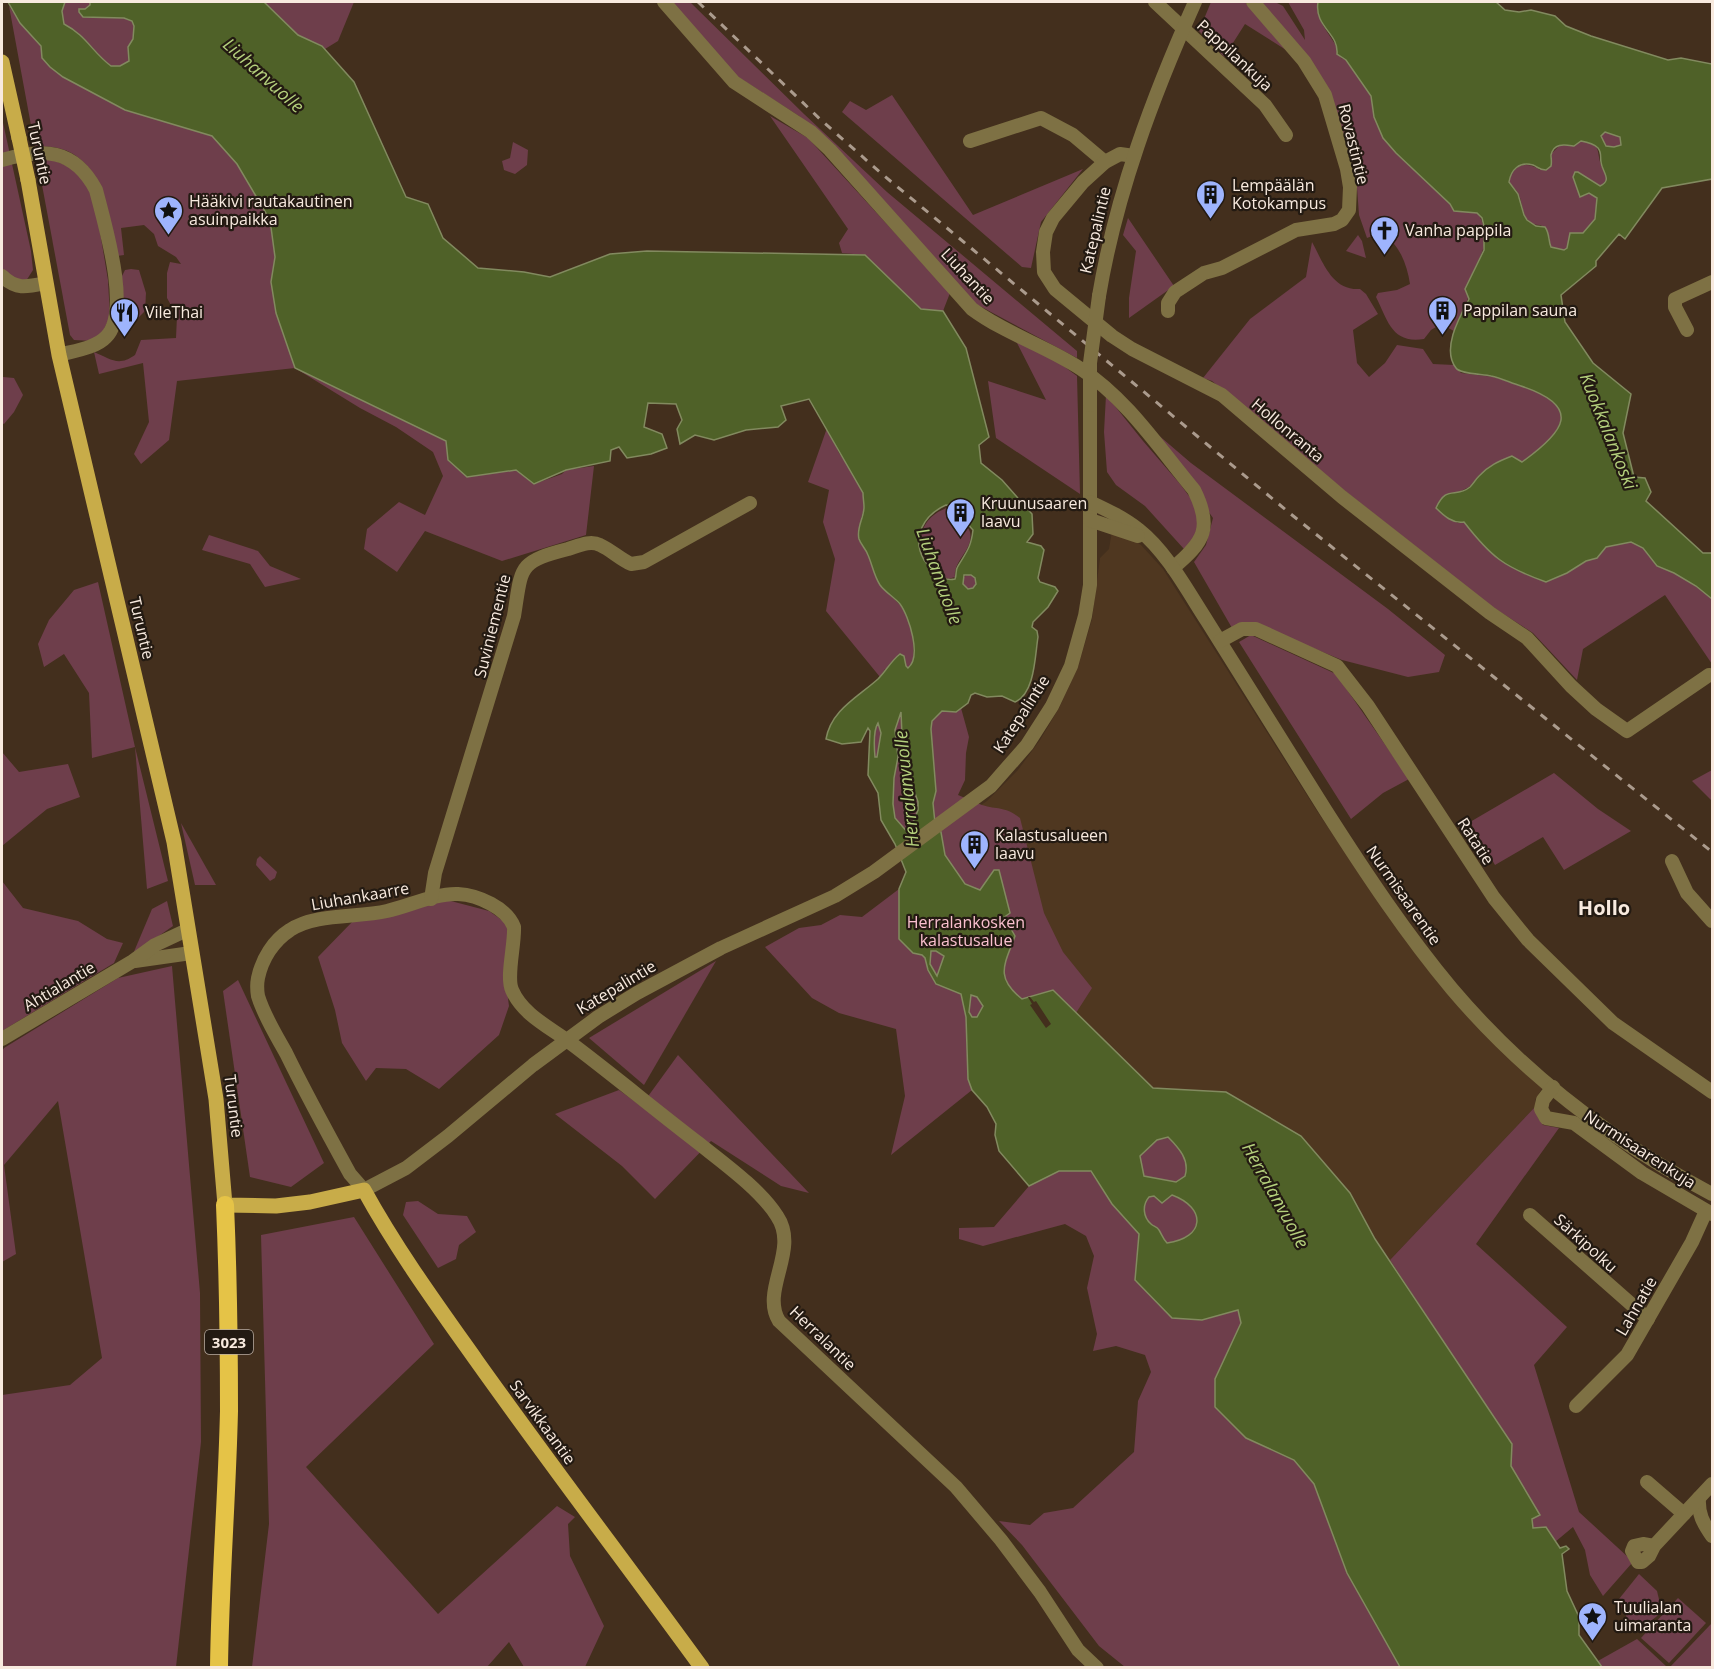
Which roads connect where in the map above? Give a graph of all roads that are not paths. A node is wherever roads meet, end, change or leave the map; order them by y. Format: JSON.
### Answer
{"nodes":[{"id":1,"x":664,"y":2,"type":"edge"},
{"id":2,"x":1155,"y":2,"type":"edge"},
{"id":3,"x":1195,"y":2,"type":"edge"},
{"id":4,"x":1253,"y":2,"type":"edge"},
{"id":5,"x":1183,"y":29,"type":"junction"},
{"id":6,"x":2,"y":62,"type":"edge"},
{"id":7,"x":1286,"y":135,"type":"dead end"},
{"id":8,"x":970,"y":141,"type":"dead end"},
{"id":9,"x":1134,"y":156,"type":"junction"},
{"id":10,"x":2,"y":160,"type":"edge"},
{"id":11,"x":1105,"y":162,"type":"junction"},
{"id":12,"x":2,"y":276,"type":"edge"},
{"id":13,"x":1713,"y":282,"type":"edge"},
{"id":14,"x":46,"y":283,"type":"junction"},
{"id":15,"x":1168,"y":311,"type":"dead end"},
{"id":16,"x":1687,"y":330,"type":"dead end"},
{"id":17,"x":59,"y":355,"type":"junction"},
{"id":18,"x":1090,"y":502,"type":"junction"},
{"id":19,"x":750,"y":503,"type":"dead end"},
{"id":20,"x":1090,"y":520,"type":"junction"},
{"id":21,"x":1149,"y":539,"type":"junction"},
{"id":22,"x":1173,"y":568,"type":"junction"},
{"id":23,"x":1220,"y":641,"type":"junction"},
{"id":24,"x":1709,"y":675,"type":"dead end"},
{"id":25,"x":1672,"y":861,"type":"dead end"},
{"id":26,"x":431,"y":899,"type":"junction"},
{"id":27,"x":1713,"y":921,"type":"edge"},
{"id":28,"x":187,"y":930,"type":"junction"},
{"id":29,"x":191,"y":953,"type":"junction"},
{"id":30,"x":133,"y":961,"type":"junction"},
{"id":31,"x":2,"y":1039,"type":"edge"},
{"id":32,"x":566,"y":1040,"type":"junction"},
{"id":33,"x":1552,"y":1087,"type":"junction"},
{"id":34,"x":1713,"y":1092,"type":"edge"},
{"id":35,"x":364,"y":1190,"type":"junction"},
{"id":36,"x":1713,"y":1194,"type":"edge"},
{"id":37,"x":225,"y":1205,"type":"junction"},
{"id":38,"x":1709,"y":1212,"type":"edge"},
{"id":39,"x":1530,"y":1215,"type":"dead end"},
{"id":40,"x":1647,"y":1319,"type":"junction"},
{"id":41,"x":1576,"y":1406,"type":"dead end"},
{"id":42,"x":1647,"y":1482,"type":"dead end"},
{"id":43,"x":1713,"y":1484,"type":"edge"},
{"id":44,"x":1699,"y":1498,"type":"junction"},
{"id":45,"x":1684,"y":1514,"type":"junction"},
{"id":46,"x":1713,"y":1536,"type":"edge"},
{"id":47,"x":1654,"y":1546,"type":"dead end"},
{"id":48,"x":220,"y":1595,"type":"junction"},
{"id":49,"x":210,"y":1668,"type":"edge"},
{"id":50,"x":219,"y":1668,"type":"edge"},
{"id":51,"x":702,"y":1668,"type":"edge"},
{"id":52,"x":1097,"y":1668,"type":"edge"}],
"edges":[{"from":1,"to":22,"type":"street","name":"Liuhantie"},
{"from":2,"to":5,"type":"street","name":"Pappilankuja"},
{"from":3,"to":5,"type":"street","name":"Katepalintie"},
{"from":4,"to":15,"type":"street","name":"Rovastintie"},
{"from":5,"to":7,"type":"street","name":"Pappilankuja"},
{"from":5,"to":9,"type":"street","name":"Katepalintie"},
{"from":6,"to":14,"type":"main road","name":"Turuntie","bridge":true},
{"from":8,"to":11,"type":"street"},
{"from":9,"to":11,"type":"street"},
{"from":9,"to":18,"type":"street","name":"Katepalintie","bridge":true},
{"from":10,"to":17,"type":"street"},
{"from":11,"to":24,"type":"street","name":"Hollonranta"},
{"from":12,"to":14,"type":"street"},
{"from":13,"to":16,"type":"street"},
{"from":14,"to":17,"type":"main road","name":"Turuntie"},
{"from":17,"to":28,"type":"main road","name":"Turuntie"},
{"from":18,"to":20,"type":"street","name":"Katepalintie"},
{"from":18,"to":21,"type":"street","name":"Nurmisaarentie"},
{"from":19,"to":26,"type":"street","name":"Suviniementie"},
{"from":20,"to":21,"type":"street"},
{"from":20,"to":32,"type":"street","name":"Katepalintie"},
{"from":21,"to":22,"type":"street","name":"Nurmisaarentie"},
{"from":22,"to":23,"type":"street","name":"Nurmisaarentie"},
{"from":23,"to":33,"type":"street","name":"Nurmisaarentie"},
{"from":23,"to":34,"type":"street","name":"Ratatie"},
{"from":25,"to":27,"type":"street"},
{"from":26,"to":32,"type":"street","name":"Liuhankaarre"},
{"from":26,"to":35,"type":"street","name":"Liuhankaarre"},
{"from":28,"to":29,"type":"main road","name":"Turuntie"},
{"from":28,"to":30,"type":"street","name":"Ahtialantie"},
{"from":29,"to":30,"type":"street","name":"Ahtialantie"},
{"from":29,"to":37,"type":"main road","name":"Turuntie"},
{"from":30,"to":31,"type":"street","name":"Ahtialantie"},
{"from":32,"to":35,"type":"street","name":"Katepalintie"},
{"from":32,"to":52,"type":"street","name":"Herralantie"},
{"from":33,"to":36,"type":"street","name":"Nurmisaarentie"},
{"from":33,"to":38,"type":"street","name":"Nurmisaarenkuja"},
{"from":35,"to":37,"type":"main road","name":"Katepalintie"},
{"from":35,"to":51,"type":"main road","name":"Sarvikkaantie"},
{"from":37,"to":48,"type":"highway","number":"3023"},
{"from":38,"to":40,"type":"street","name":"Lahnatie"},
{"from":39,"to":40,"type":"street","name":"Särkipolku"},
{"from":40,"to":41,"type":"street","name":"Lahnatie"},
{"from":42,"to":45,"type":"street"},
{"from":43,"to":44,"type":"street"},
{"from":44,"to":45,"type":"street"},
{"from":44,"to":46,"type":"street"},
{"from":45,"to":47,"type":"street"},
{"from":48,"to":49,"type":"highway","number":"3023"},
{"from":48,"to":50,"type":"highway","number":"3023"}]}
